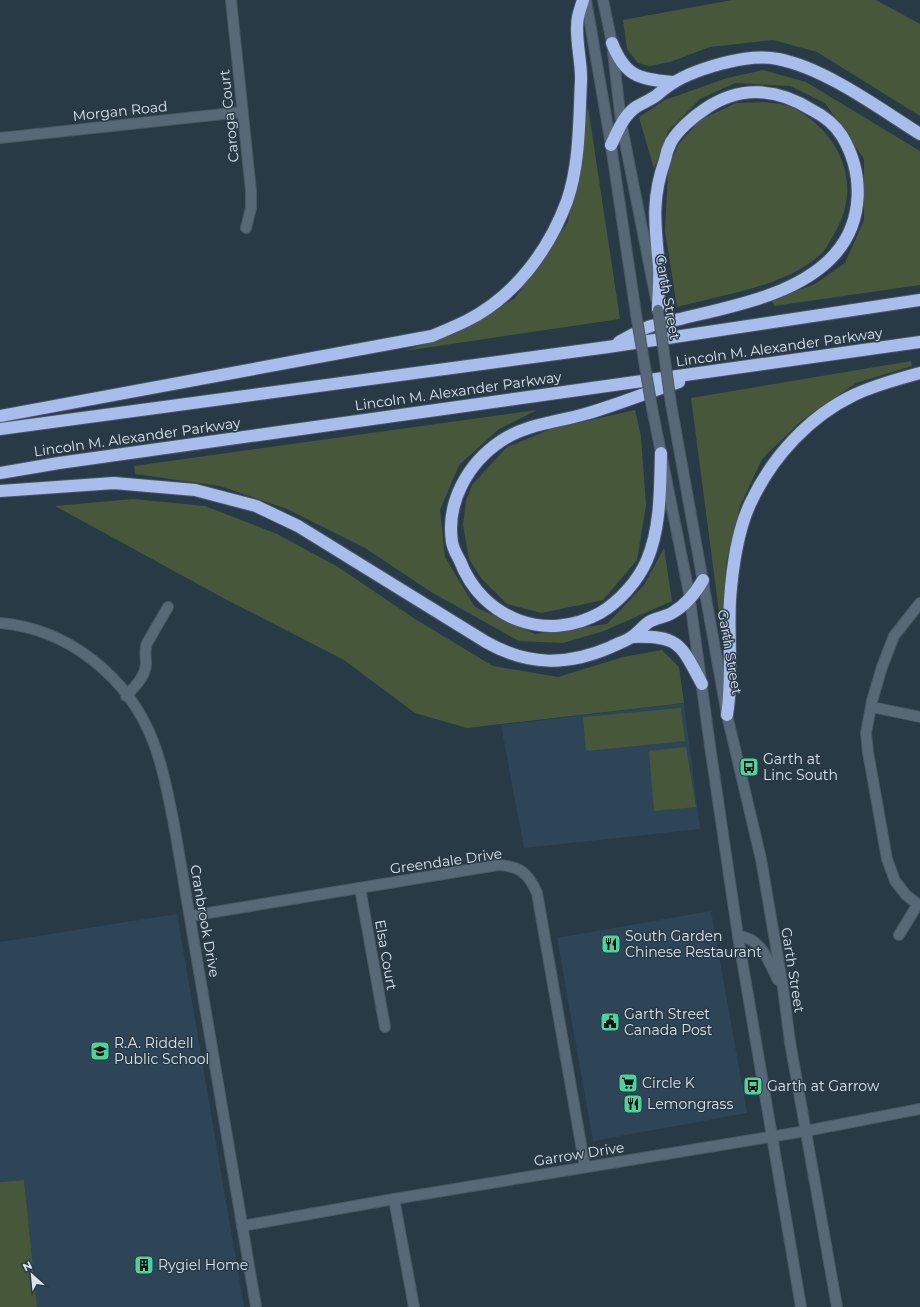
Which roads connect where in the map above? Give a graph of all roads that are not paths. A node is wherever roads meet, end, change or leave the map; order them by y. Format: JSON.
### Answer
{"nodes":[{"id":1,"x":231,"y":0,"type":"edge"},
{"id":2,"x":583,"y":0,"type":"edge"},
{"id":3,"x":586,"y":0,"type":"edge"},
{"id":4,"x":603,"y":0,"type":"edge"},
{"id":5,"x":612,"y":43,"type":"junction"},
{"id":6,"x":672,"y":82,"type":"junction"},
{"id":7,"x":242,"y":112,"type":"junction"},
{"id":8,"x":621,"y":122,"type":"junction"},
{"id":9,"x":920,"y":134,"type":"edge"},
{"id":10,"x":0,"y":138,"type":"edge"},
{"id":11,"x":611,"y":145,"type":"junction"},
{"id":12,"x":246,"y":228,"type":"dead end"},
{"id":13,"x":920,"y":300,"type":"edge"},
{"id":14,"x":658,"y":310,"type":"junction"},
{"id":15,"x":920,"y":342,"type":"edge"},
{"id":16,"x":608,"y":347,"type":"junction"},
{"id":17,"x":920,"y":373,"type":"edge"},
{"id":18,"x":701,"y":374,"type":"junction"},
{"id":19,"x":0,"y":416,"type":"edge"},
{"id":20,"x":0,"y":429,"type":"edge"},
{"id":21,"x":661,"y":453,"type":"junction"},
{"id":22,"x":0,"y":473,"type":"edge"},
{"id":23,"x":0,"y":491,"type":"edge"},
{"id":24,"x":703,"y":580,"type":"junction"},
{"id":25,"x":690,"y":599,"type":"junction"},
{"id":26,"x":920,"y":603,"type":"edge"},
{"id":27,"x":168,"y":607,"type":"dead end"},
{"id":28,"x":0,"y":623,"type":"edge"},
{"id":29,"x":632,"y":637,"type":"junction"},
{"id":30,"x":702,"y":684,"type":"junction"},
{"id":31,"x":126,"y":696,"type":"junction"},
{"id":32,"x":872,"y":707,"type":"junction"},
{"id":33,"x":727,"y":715,"type":"junction"},
{"id":34,"x":920,"y":717,"type":"edge"},
{"id":35,"x":360,"y":888,"type":"junction"},
{"id":36,"x":919,"y":905,"type":"edge"},
{"id":37,"x":190,"y":916,"type":"junction"},
{"id":38,"x":899,"y":935,"type":"dead end"},
{"id":39,"x":738,"y":936,"type":"junction"},
{"id":40,"x":783,"y":988,"type":"junction"},
{"id":41,"x":385,"y":1027,"type":"dead end"},
{"id":42,"x":920,"y":1110,"type":"edge"},
{"id":43,"x":806,"y":1131,"type":"junction"},
{"id":44,"x":772,"y":1136,"type":"junction"},
{"id":45,"x":585,"y":1167,"type":"junction"},
{"id":46,"x":394,"y":1199,"type":"junction"},
{"id":47,"x":242,"y":1226,"type":"junction"},
{"id":48,"x":256,"y":1307,"type":"edge"},
{"id":49,"x":414,"y":1307,"type":"edge"},
{"id":50,"x":801,"y":1307,"type":"edge"},
{"id":51,"x":837,"y":1307,"type":"edge"}],
"edges":[{"from":1,"to":7,"type":"street","name":"Caroga Court"},
{"from":2,"to":19,"type":"highway"},
{"from":3,"to":11,"type":"street"},
{"from":4,"to":5,"type":"street","name":"Garth Street"},
{"from":5,"to":6,"type":"highway"},
{"from":5,"to":8,"type":"street","name":"Garth Street"},
{"from":6,"to":8,"type":"highway"},
{"from":6,"to":9,"type":"highway"},
{"from":7,"to":10,"type":"street","name":"Morgan Road"},
{"from":7,"to":12,"type":"street","name":"Caroga Court"},
{"from":8,"to":11,"type":"highway"},
{"from":8,"to":14,"type":"street","name":"Garth Street"},
{"from":11,"to":21,"type":"street","bridge":true},
{"from":13,"to":16,"type":"highway","name":"Lincoln M. Alexander Parkway"},
{"from":14,"to":16,"type":"highway"},
{"from":14,"to":24,"type":"street","name":"Garth Street","bridge":true},
{"from":15,"to":18,"type":"highway","name":"Lincoln M. Alexander Parkway"},
{"from":16,"to":20,"type":"highway","name":"Lincoln M. Alexander Parkway"},
{"from":17,"to":33,"type":"highway"},
{"from":18,"to":21,"type":"highway"},
{"from":18,"to":22,"type":"highway","name":"Lincoln M. Alexander Parkway"},
{"from":21,"to":25,"type":"street"},
{"from":23,"to":29,"type":"highway"},
{"from":24,"to":25,"type":"highway"},
{"from":24,"to":33,"type":"street","name":"Garth Street"},
{"from":25,"to":29,"type":"highway"},
{"from":25,"to":30,"type":"street"},
{"from":26,"to":32,"type":"street"},
{"from":27,"to":31,"type":"street"},
{"from":28,"to":31,"type":"street","name":"Cranbrook Drive"},
{"from":29,"to":30,"type":"highway"},
{"from":30,"to":39,"type":"street"},
{"from":31,"to":37,"type":"street","name":"Cranbrook Drive"},
{"from":32,"to":34,"type":"street"},
{"from":32,"to":36,"type":"street"},
{"from":33,"to":40,"type":"street","name":"Garth Street"},
{"from":35,"to":37,"type":"street","name":"Greendale Drive"},
{"from":35,"to":41,"type":"street","name":"Elsa Court"},
{"from":35,"to":45,"type":"street","name":"Greendale Drive"},
{"from":36,"to":38,"type":"street"},
{"from":37,"to":47,"type":"street","name":"Cranbrook Drive"},
{"from":39,"to":40,"type":"street"},
{"from":39,"to":44,"type":"street"},
{"from":40,"to":43,"type":"street","name":"Garth Street"},
{"from":42,"to":43,"type":"street","name":"Garrow Drive"},
{"from":43,"to":44,"type":"street","name":"Garrow Drive"},
{"from":43,"to":51,"type":"street","name":"Garth Street"},
{"from":44,"to":45,"type":"street","name":"Garrow Drive"},
{"from":44,"to":50,"type":"street"},
{"from":45,"to":46,"type":"street","name":"Garrow Drive"},
{"from":46,"to":47,"type":"street","name":"Garrow Drive"},
{"from":46,"to":49,"type":"street"},
{"from":47,"to":48,"type":"street","name":"Cranbrook Drive"}]}
